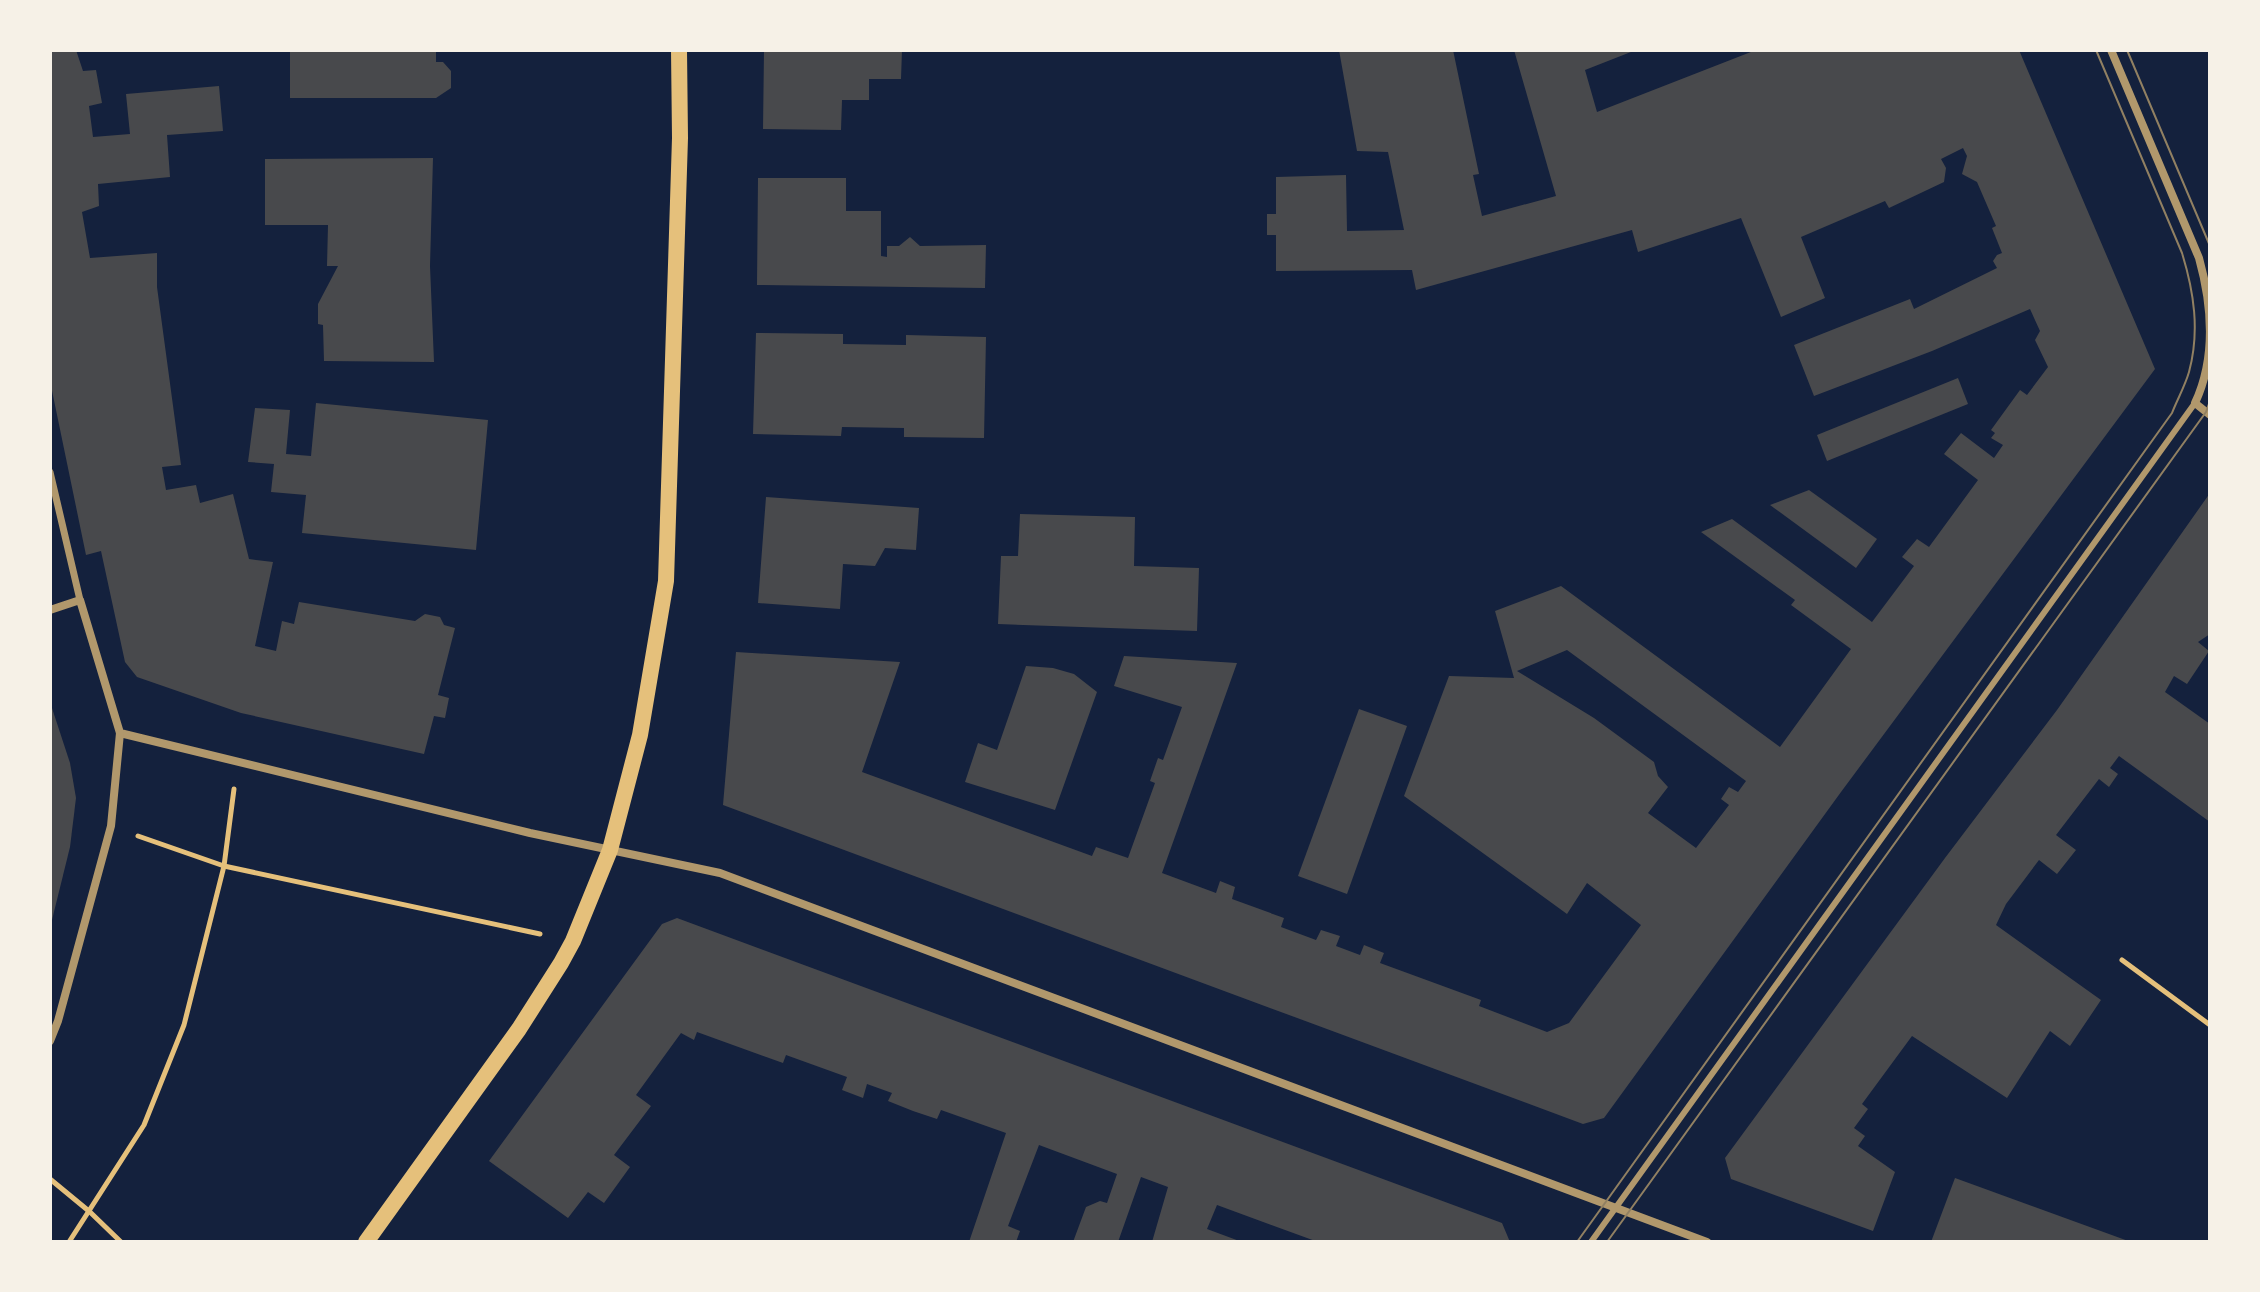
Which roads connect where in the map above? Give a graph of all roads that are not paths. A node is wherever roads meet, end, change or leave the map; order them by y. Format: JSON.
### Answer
{"nodes":[{"id":1,"x":679,"y":50,"type":"edge"},
{"id":2,"x":2111,"y":50,"type":"edge"},
{"id":3,"x":2195,"y":403,"type":"junction"},
{"id":4,"x":2210,"y":415,"type":"edge"},
{"id":5,"x":50,"y":472,"type":"edge"},
{"id":6,"x":80,"y":600,"type":"junction"},
{"id":7,"x":50,"y":610,"type":"edge"},
{"id":8,"x":120,"y":733,"type":"junction"},
{"id":9,"x":610,"y":850,"type":"junction"},
{"id":10,"x":50,"y":1041,"type":"edge"},
{"id":11,"x":1616,"y":1207,"type":"junction"},
{"id":12,"x":366,"y":1242,"type":"edge"},
{"id":13,"x":1591,"y":1242,"type":"edge"},
{"id":14,"x":1707,"y":1242,"type":"edge"}],
"edges":[{"from":1,"to":9,"type":"main road"},
{"from":2,"to":3,"type":"street"},
{"from":3,"to":4,"type":"street"},
{"from":3,"to":11,"type":"lane"},
{"from":5,"to":6,"type":"street"},
{"from":6,"to":7,"type":"street"},
{"from":6,"to":8,"type":"street"},
{"from":8,"to":9,"type":"street"},
{"from":8,"to":10,"type":"street"},
{"from":9,"to":11,"type":"street"},
{"from":9,"to":12,"type":"main road"},
{"from":11,"to":13,"type":"lane"},
{"from":11,"to":14,"type":"street"}]}
